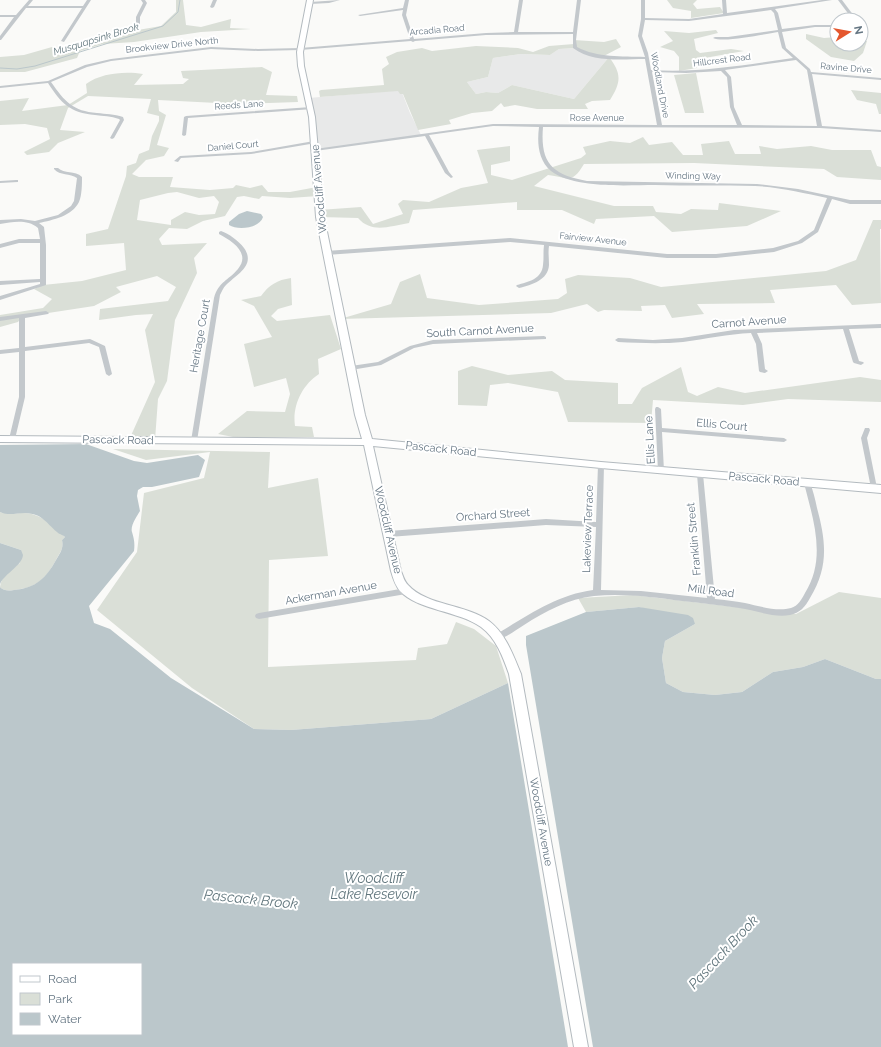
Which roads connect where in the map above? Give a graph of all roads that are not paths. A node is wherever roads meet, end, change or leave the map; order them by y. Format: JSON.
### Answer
{"nodes":[{"id":1,"x":31,"y":0,"type":"edge"},
{"id":2,"x":89,"y":0,"type":"edge"},
{"id":3,"x":143,"y":0,"type":"edge"},
{"id":4,"x":215,"y":0,"type":"edge"},
{"id":5,"x":338,"y":0,"type":"edge"},
{"id":6,"x":407,"y":0,"type":"edge"},
{"id":7,"x":521,"y":0,"type":"edge"},
{"id":8,"x":579,"y":0,"type":"edge"},
{"id":9,"x":643,"y":0,"type":"edge"},
{"id":10,"x":724,"y":0,"type":"edge"},
{"id":11,"x":830,"y":0,"type":"edge"},
{"id":12,"x":840,"y":0,"type":"edge"},
{"id":13,"x":310,"y":1,"type":"edge"},
{"id":14,"x":807,"y":1,"type":"edge"},
{"id":15,"x":24,"y":7,"type":"junction"},
{"id":16,"x":84,"y":7,"type":"junction"},
{"id":17,"x":212,"y":7,"type":"dead end"},
{"id":18,"x":772,"y":8,"type":"junction"},
{"id":19,"x":404,"y":9,"type":"junction"},
{"id":20,"x":849,"y":12,"type":"edge"},
{"id":21,"x":725,"y":14,"type":"junction"},
{"id":22,"x":360,"y":15,"type":"dead end"},
{"id":23,"x":0,"y":16,"type":"edge"},
{"id":24,"x":16,"y":16,"type":"junction"},
{"id":25,"x":644,"y":19,"type":"junction"},
{"id":26,"x":138,"y":24,"type":"dead end"},
{"id":27,"x":829,"y":26,"type":"edge"},
{"id":28,"x":780,"y":30,"type":"junction"},
{"id":29,"x":575,"y":33,"type":"junction"},
{"id":30,"x":516,"y":34,"type":"junction"},
{"id":31,"x":714,"y":38,"type":"dead end"},
{"id":32,"x":0,"y":39,"type":"edge"},
{"id":33,"x":413,"y":40,"type":"junction"},
{"id":34,"x":63,"y":41,"type":"dead end"},
{"id":35,"x":300,"y":49,"type":"junction"},
{"id":36,"x":647,"y":58,"type":"junction"},
{"id":37,"x":797,"y":59,"type":"junction"},
{"id":38,"x":721,"y":68,"type":"junction"},
{"id":39,"x":649,"y":71,"type":"junction"},
{"id":40,"x":810,"y":74,"type":"junction"},
{"id":41,"x":881,"y":79,"type":"edge"},
{"id":42,"x":49,"y":82,"type":"junction"},
{"id":43,"x":0,"y":87,"type":"edge"},
{"id":44,"x":311,"y":108,"type":"junction"},
{"id":45,"x":541,"y":126,"type":"junction"},
{"id":46,"x":660,"y":126,"type":"junction"},
{"id":47,"x":740,"y":127,"type":"junction"},
{"id":48,"x":820,"y":128,"type":"junction"},
{"id":49,"x":881,"y":131,"type":"edge"},
{"id":50,"x":184,"y":134,"type":"dead end"},
{"id":51,"x":426,"y":134,"type":"junction"},
{"id":52,"x":112,"y":138,"type":"dead end"},
{"id":53,"x":314,"y":142,"type":"junction"},
{"id":54,"x":315,"y":150,"type":"junction"},
{"id":55,"x":176,"y":160,"type":"dead end"},
{"id":56,"x":56,"y":169,"type":"dead end"},
{"id":57,"x":451,"y":177,"type":"dead end"},
{"id":58,"x":16,"y":181,"type":"dead end"},
{"id":59,"x":0,"y":182,"type":"edge"},
{"id":60,"x":830,"y":197,"type":"junction"},
{"id":61,"x":881,"y":202,"type":"edge"},
{"id":62,"x":0,"y":222,"type":"edge"},
{"id":63,"x":34,"y":223,"type":"junction"},
{"id":64,"x":221,"y":233,"type":"dead end"},
{"id":65,"x":42,"y":241,"type":"junction"},
{"id":66,"x":547,"y":243,"type":"junction"},
{"id":67,"x":0,"y":246,"type":"edge"},
{"id":68,"x":326,"y":253,"type":"junction"},
{"id":69,"x":43,"y":280,"type":"junction"},
{"id":70,"x":0,"y":283,"type":"edge"},
{"id":71,"x":518,"y":286,"type":"dead end"},
{"id":72,"x":0,"y":298,"type":"edge"},
{"id":73,"x":46,"y":313,"type":"dead end"},
{"id":74,"x":22,"y":317,"type":"junction"},
{"id":75,"x":0,"y":320,"type":"edge"},
{"id":76,"x":881,"y":326,"type":"edge"},
{"id":77,"x":846,"y":328,"type":"junction"},
{"id":78,"x":753,"y":331,"type":"junction"},
{"id":79,"x":544,"y":338,"type":"dead end"},
{"id":80,"x":618,"y":340,"type":"dead end"},
{"id":81,"x":21,"y":350,"type":"junction"},
{"id":82,"x":0,"y":352,"type":"edge"},
{"id":83,"x":861,"y":363,"type":"dead end"},
{"id":84,"x":351,"y":368,"type":"junction"},
{"id":85,"x":765,"y":371,"type":"dead end"},
{"id":86,"x":109,"y":374,"type":"dead end"},
{"id":87,"x":658,"y":409,"type":"dead end"},
{"id":88,"x":660,"y":430,"type":"junction"},
{"id":89,"x":867,"y":430,"type":"dead end"},
{"id":90,"x":12,"y":438,"type":"junction"},
{"id":91,"x":0,"y":439,"type":"edge"},
{"id":92,"x":784,"y":440,"type":"dead end"},
{"id":93,"x":194,"y":441,"type":"junction"},
{"id":94,"x":368,"y":442,"type":"junction"},
{"id":95,"x":601,"y":466,"type":"junction"},
{"id":96,"x":661,"y":471,"type":"junction"},
{"id":97,"x":700,"y":474,"type":"junction"},
{"id":98,"x":807,"y":483,"type":"junction"},
{"id":99,"x":877,"y":488,"type":"edge"},
{"id":100,"x":599,"y":525,"type":"junction"},
{"id":101,"x":389,"y":534,"type":"junction"},
{"id":102,"x":406,"y":591,"type":"junction"},
{"id":103,"x":597,"y":593,"type":"junction"},
{"id":104,"x":711,"y":601,"type":"junction"},
{"id":105,"x":260,"y":616,"type":"dead end"},
{"id":106,"x":498,"y":638,"type":"junction"},
{"id":107,"x":581,"y":1047,"type":"edge"}],
"edges":[{"from":1,"to":15,"type":"street"},
{"from":2,"to":16,"type":"street"},
{"from":3,"to":26,"type":"street"},
{"from":4,"to":17,"type":"street"},
{"from":5,"to":13,"type":"street"},
{"from":6,"to":19,"type":"street"},
{"from":7,"to":30,"type":"street"},
{"from":8,"to":29,"type":"street"},
{"from":9,"to":25,"type":"street","name":"Woodland Drive"},
{"from":10,"to":21,"type":"street"},
{"from":11,"to":14,"type":"street"},
{"from":12,"to":20,"type":"street"},
{"from":13,"to":35,"type":"main road","name":"Woodcliff Avenue"},
{"from":14,"to":18,"type":"street"},
{"from":15,"to":16,"type":"street"},
{"from":15,"to":24,"type":"street"},
{"from":16,"to":34,"type":"street"},
{"from":18,"to":21,"type":"street"},
{"from":18,"to":28,"type":"street"},
{"from":19,"to":22,"type":"street"},
{"from":19,"to":33,"type":"street"},
{"from":21,"to":25,"type":"street"},
{"from":23,"to":24,"type":"street"},
{"from":24,"to":32,"type":"street"},
{"from":25,"to":36,"type":"street","name":"Woodland Drive"},
{"from":27,"to":28,"type":"street"},
{"from":28,"to":31,"type":"street"},
{"from":28,"to":37,"type":"street"},
{"from":29,"to":30,"type":"street","name":"Arcadia Road"},
{"from":29,"to":36,"type":"street"},
{"from":30,"to":33,"type":"street","name":"Arcadia Road"},
{"from":33,"to":35,"type":"street","name":"Arcadia Road"},
{"from":35,"to":42,"type":"street","name":"Brookview Drive North"},
{"from":35,"to":44,"type":"main road","name":"Woodcliff Avenue"},
{"from":36,"to":39,"type":"street","name":"Woodland Drive"},
{"from":37,"to":38,"type":"street","name":"Hillcrest Road"},
{"from":37,"to":40,"type":"street"},
{"from":38,"to":39,"type":"street","name":"Hillcrest Road"},
{"from":38,"to":47,"type":"street"},
{"from":39,"to":46,"type":"street","name":"Woodland Drive"},
{"from":40,"to":41,"type":"street","name":"Ravine Drive"},
{"from":40,"to":48,"type":"street"},
{"from":42,"to":43,"type":"street","name":"Brookview Drive North"},
{"from":42,"to":52,"type":"street"},
{"from":44,"to":50,"type":"street","name":"Reeds Lane"},
{"from":44,"to":53,"type":"main road","name":"Woodcliff Avenue"},
{"from":45,"to":46,"type":"street","name":"Rose Avenue"},
{"from":45,"to":51,"type":"street","name":"Rose Avenue"},
{"from":45,"to":60,"type":"street","name":"Winding Way"},
{"from":46,"to":47,"type":"street","name":"Rose Avenue"},
{"from":47,"to":48,"type":"street","name":"Rose Avenue"},
{"from":48,"to":49,"type":"street","name":"Rose Avenue"},
{"from":51,"to":54,"type":"street","name":"Rose Avenue"},
{"from":51,"to":57,"type":"street"},
{"from":53,"to":54,"type":"main road","name":"Woodcliff Avenue"},
{"from":53,"to":55,"type":"street","name":"Daniel Court"},
{"from":54,"to":68,"type":"main road","name":"Woodcliff Avenue"},
{"from":56,"to":63,"type":"street"},
{"from":58,"to":59,"type":"street"},
{"from":60,"to":61,"type":"street","name":"Winding Way"},
{"from":60,"to":66,"type":"street","name":"Fairview Avenue"},
{"from":62,"to":63,"type":"street"},
{"from":63,"to":65,"type":"street"},
{"from":64,"to":93,"type":"street","name":"Heritage Court"},
{"from":65,"to":67,"type":"street"},
{"from":65,"to":69,"type":"street"},
{"from":66,"to":68,"type":"street","name":"Fairview Avenue"},
{"from":66,"to":71,"type":"street"},
{"from":68,"to":84,"type":"main road","name":"Woodcliff Avenue"},
{"from":69,"to":70,"type":"street"},
{"from":69,"to":72,"type":"street"},
{"from":73,"to":74,"type":"street"},
{"from":74,"to":75,"type":"street"},
{"from":74,"to":81,"type":"street"},
{"from":76,"to":77,"type":"street","name":"Carnot Avenue"},
{"from":77,"to":78,"type":"street","name":"Carnot Avenue"},
{"from":77,"to":83,"type":"street"},
{"from":78,"to":80,"type":"street","name":"Carnot Avenue"},
{"from":78,"to":85,"type":"street"},
{"from":79,"to":84,"type":"street","name":"South Carnot Avenue"},
{"from":81,"to":82,"type":"street"},
{"from":81,"to":86,"type":"street"},
{"from":81,"to":90,"type":"street"},
{"from":84,"to":94,"type":"main road","name":"Woodcliff Avenue"},
{"from":87,"to":88,"type":"street","name":"Ellis Lane"},
{"from":88,"to":92,"type":"street","name":"Ellis Court"},
{"from":88,"to":96,"type":"street","name":"Ellis Lane"},
{"from":89,"to":99,"type":"street"},
{"from":90,"to":91,"type":"main road","name":"Pascack Road"},
{"from":90,"to":93,"type":"main road","name":"Pascack Road"},
{"from":93,"to":94,"type":"main road","name":"Pascack Road"},
{"from":94,"to":95,"type":"main road","name":"Pascack Road"},
{"from":94,"to":101,"type":"main road","name":"Woodcliff Avenue"},
{"from":95,"to":96,"type":"main road","name":"Pascack Road"},
{"from":95,"to":100,"type":"street","name":"Lakeview Terrace"},
{"from":96,"to":97,"type":"main road","name":"Pascack Road"},
{"from":97,"to":98,"type":"main road","name":"Pascack Road"},
{"from":97,"to":104,"type":"street","name":"Franklin Street"},
{"from":98,"to":99,"type":"main road","name":"Pascack Road"},
{"from":98,"to":104,"type":"street","name":"Mill Road"},
{"from":100,"to":101,"type":"street","name":"Orchard Street"},
{"from":100,"to":103,"type":"street","name":"Lakeview Terrace"},
{"from":101,"to":102,"type":"main road","name":"Woodcliff Avenue"},
{"from":102,"to":105,"type":"street","name":"Ackerman Avenue"},
{"from":102,"to":106,"type":"main road","name":"Woodcliff Avenue"},
{"from":103,"to":104,"type":"street","name":"Mill Road"},
{"from":103,"to":106,"type":"street","name":"Mill Road"},
{"from":106,"to":107,"type":"main road","name":"Woodcliff Avenue"}]}
